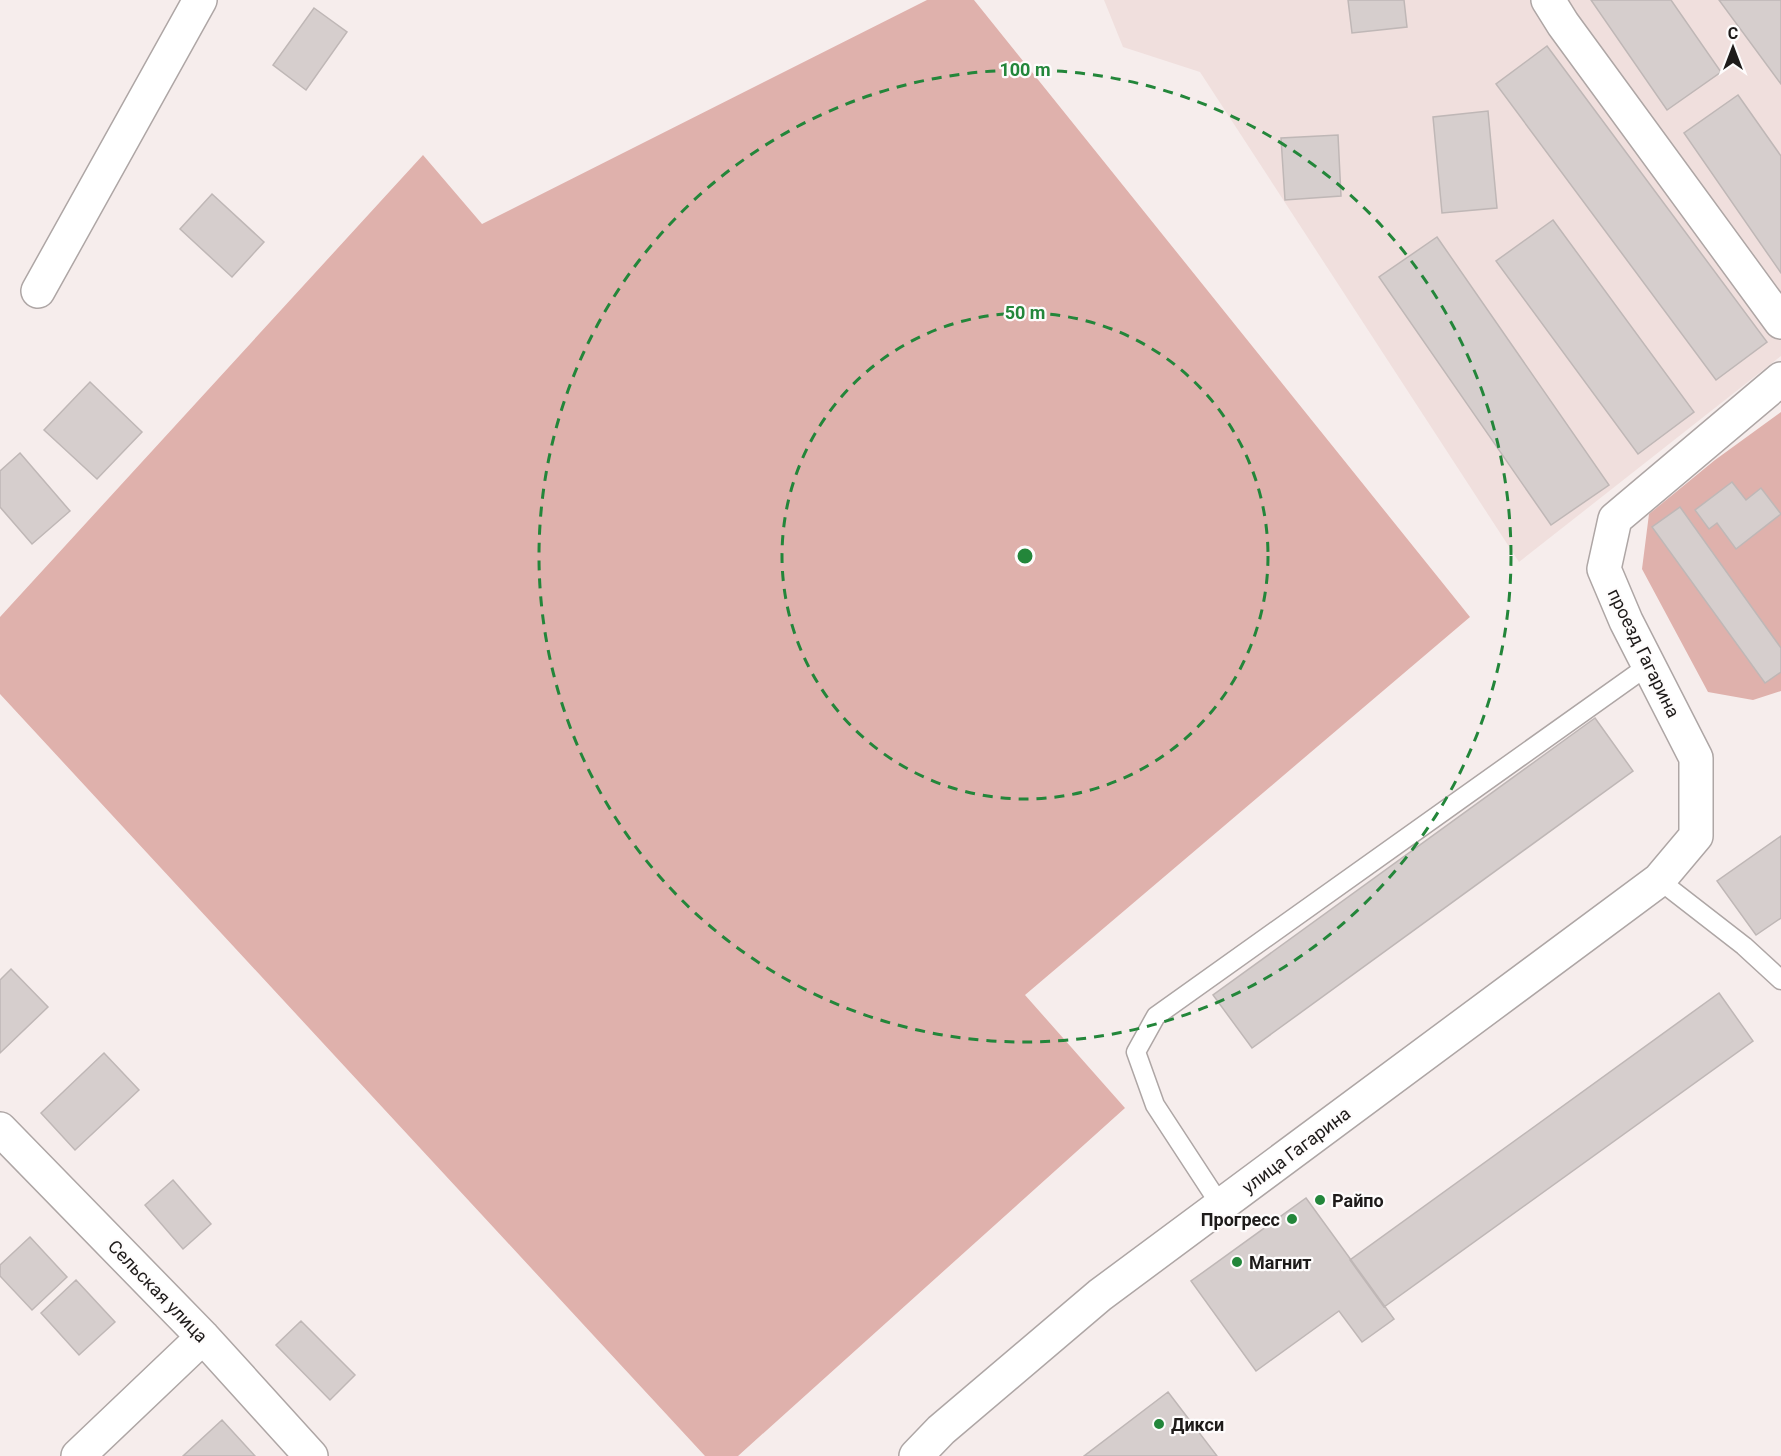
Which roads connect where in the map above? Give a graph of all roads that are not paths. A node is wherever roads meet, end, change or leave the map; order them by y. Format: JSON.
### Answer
{"nodes":[{"id":1,"x":200,"y":0,"type":"edge"},
{"id":2,"x":1548,"y":0,"type":"edge"},
{"id":3,"x":38,"y":291,"type":"dead end"},
{"id":4,"x":1781,"y":322,"type":"edge"},
{"id":5,"x":1781,"y":379,"type":"edge"},
{"id":6,"x":1649,"y":665,"type":"junction"},
{"id":7,"x":1659,"y":880,"type":"junction"},
{"id":8,"x":1781,"y":980,"type":"edge"},
{"id":9,"x":0,"y":1129,"type":"edge"},
{"id":10,"x":1221,"y":1206,"type":"junction"},
{"id":11,"x":203,"y":1337,"type":"junction"},
{"id":12,"x":78,"y":1456,"type":"edge"},
{"id":13,"x":312,"y":1456,"type":"edge"},
{"id":14,"x":916,"y":1456,"type":"edge"}],
"edges":[{"from":1,"to":3,"type":"street"},
{"from":2,"to":4,"type":"street"},
{"from":5,"to":6,"type":"street","name":"проезд Гагарина"},
{"from":6,"to":7,"type":"street","name":"проезд Гагарина"},
{"from":6,"to":10,"type":"lane"},
{"from":7,"to":8,"type":"lane"},
{"from":7,"to":10,"type":"street","name":"улица Гагарина"},
{"from":9,"to":11,"type":"street","name":"Сельская улица"},
{"from":10,"to":14,"type":"street","name":"улица Гагарина"},
{"from":11,"to":12,"type":"street"},
{"from":11,"to":13,"type":"street","name":"Сельская улица"}]}
